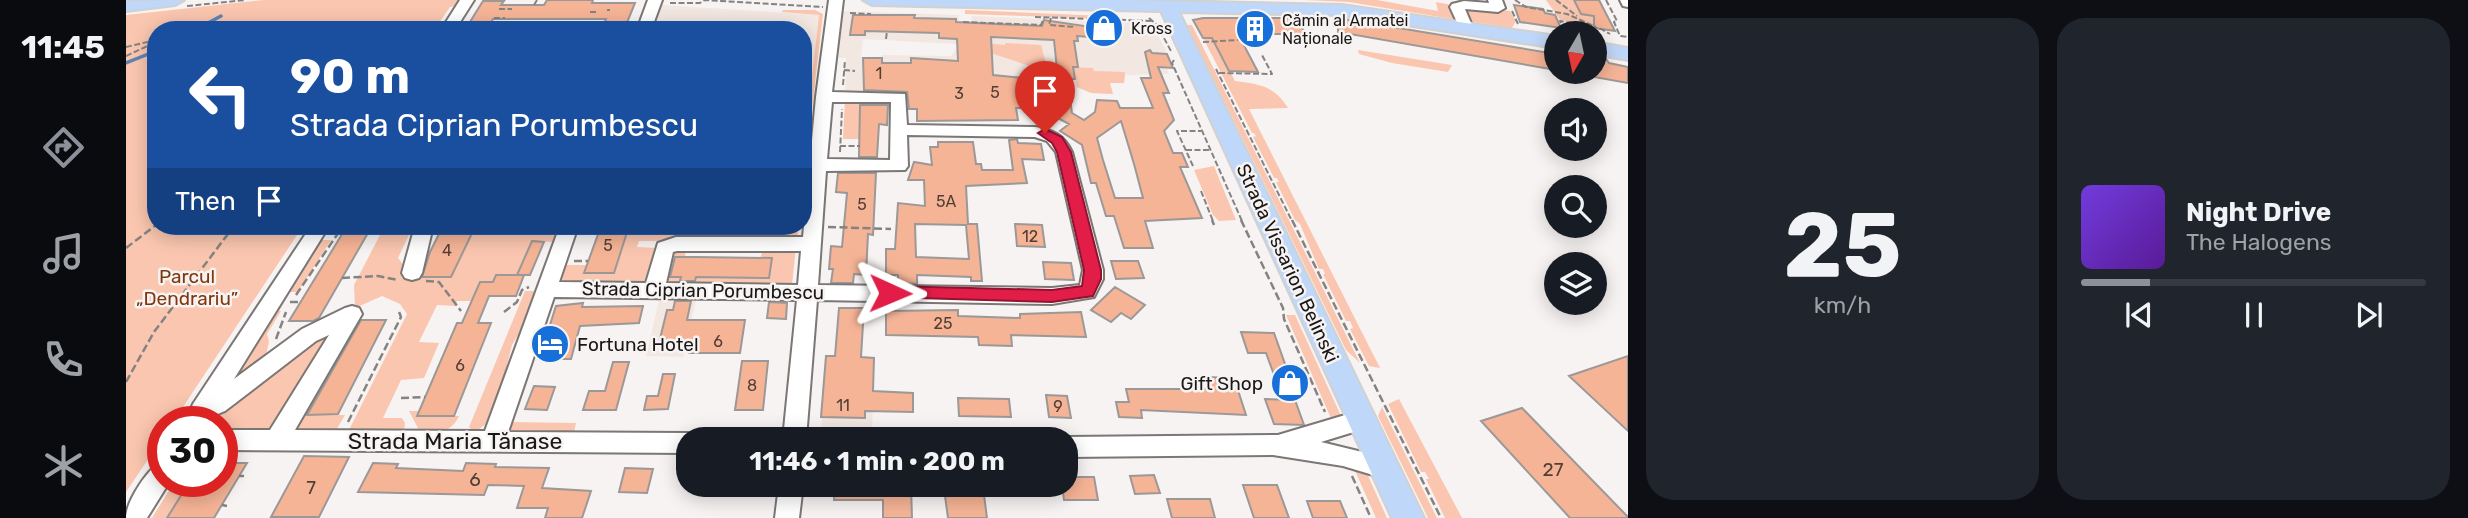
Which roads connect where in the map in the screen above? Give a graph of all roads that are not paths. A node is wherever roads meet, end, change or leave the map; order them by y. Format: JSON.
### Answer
{"nodes":[{"id":1,"x":176,"y":0,"type":"edge"},
{"id":2,"x":467,"y":0,"type":"edge"},
{"id":3,"x":655,"y":0,"type":"edge"},
{"id":4,"x":873,"y":0,"type":"edge"},
{"id":5,"x":1495,"y":0,"type":"edge"},
{"id":6,"x":922,"y":1,"type":"edge"},
{"id":7,"x":126,"y":6,"type":"edge"},
{"id":8,"x":837,"y":7,"type":"edge"},
{"id":9,"x":1058,"y":8,"type":"edge"},
{"id":10,"x":1162,"y":9,"type":"edge"},
{"id":11,"x":454,"y":21,"type":"edge"},
{"id":12,"x":647,"y":21,"type":"edge"},
{"id":13,"x":1466,"y":28,"type":"junction"},
{"id":14,"x":1544,"y":35,"type":"edge"},
{"id":15,"x":1607,"y":50,"type":"edge"},
{"id":16,"x":1628,"y":54,"type":"edge"},
{"id":17,"x":833,"y":97,"type":"junction"},
{"id":18,"x":900,"y":130,"type":"junction"},
{"id":19,"x":818,"y":165,"type":"junction"},
{"id":20,"x":314,"y":235,"type":"edge"},
{"id":21,"x":422,"y":235,"type":"edge"},
{"id":22,"x":568,"y":235,"type":"edge"},
{"id":23,"x":812,"y":235,"type":"junction"},
{"id":24,"x":412,"y":278,"type":"road end"},
{"id":25,"x":539,"y":287,"type":"junction"},
{"id":26,"x":654,"y":290,"type":"junction"},
{"id":27,"x":808,"y":291,"type":"junction"},
{"id":28,"x":204,"y":406,"type":"edge"},
{"id":29,"x":214,"y":406,"type":"edge"},
{"id":30,"x":1362,"y":420,"type":"junction"},
{"id":31,"x":796,"y":427,"type":"edge"},
{"id":32,"x":238,"y":440,"type":"edge"},
{"id":33,"x":277,"y":440,"type":"junction"},
{"id":34,"x":493,"y":441,"type":"junction"},
{"id":35,"x":676,"y":443,"type":"edge"},
{"id":36,"x":1273,"y":445,"type":"junction"},
{"id":37,"x":1078,"y":447,"type":"edge"},
{"id":38,"x":1383,"y":467,"type":"junction"},
{"id":39,"x":147,"y":497,"type":"edge"},
{"id":40,"x":790,"y":497,"type":"edge"},
{"id":41,"x":133,"y":518,"type":"edge"},
{"id":42,"x":787,"y":518,"type":"edge"},
{"id":43,"x":1408,"y":518,"type":"edge"}],
"edges":[{"from":1,"to":7,"type":"main road"},
{"from":2,"to":11,"type":"street"},
{"from":3,"to":12,"type":"street"},
{"from":4,"to":6,"type":"main road"},
{"from":5,"to":13,"type":"street"},
{"from":6,"to":9,"type":"main road"},
{"from":8,"to":17,"type":"street"},
{"from":9,"to":10,"type":"main road"},
{"from":10,"to":13,"type":"main road"},
{"from":10,"to":30,"type":"main road","name":"Strada Vissarion Belinski"},
{"from":13,"to":14,"type":"main road"},
{"from":15,"to":16,"type":"main road"},
{"from":17,"to":18,"type":"street"},
{"from":17,"to":19,"type":"street"},
{"from":18,"to":19,"type":"street"},
{"from":18,"to":27,"type":"street","name":"Strada Ciprian Porumbescu"},
{"from":19,"to":23,"type":"street"},
{"from":20,"to":28,"type":"street"},
{"from":21,"to":24,"type":"street"},
{"from":22,"to":25,"type":"street"},
{"from":23,"to":26,"type":"street"},
{"from":23,"to":27,"type":"street"},
{"from":25,"to":26,"type":"street","name":"Strada Ciprian Porumbescu"},
{"from":25,"to":34,"type":"street"},
{"from":26,"to":27,"type":"street","name":"Strada Ciprian Porumbescu"},
{"from":27,"to":31,"type":"street"},
{"from":29,"to":33,"type":"street"},
{"from":30,"to":36,"type":"street"},
{"from":30,"to":38,"type":"main road","name":"Strada Vissarion Belinski"},
{"from":32,"to":33,"type":"street","name":"Strada Maria Tănase"},
{"from":33,"to":34,"type":"street","name":"Strada Maria Tănase"},
{"from":34,"to":35,"type":"street","name":"Strada Maria Tănase"},
{"from":36,"to":37,"type":"street"},
{"from":36,"to":38,"type":"street"},
{"from":38,"to":43,"type":"main road","name":"Strada Vissarion Belinski"},
{"from":39,"to":41,"type":"street"},
{"from":40,"to":42,"type":"street"}]}
